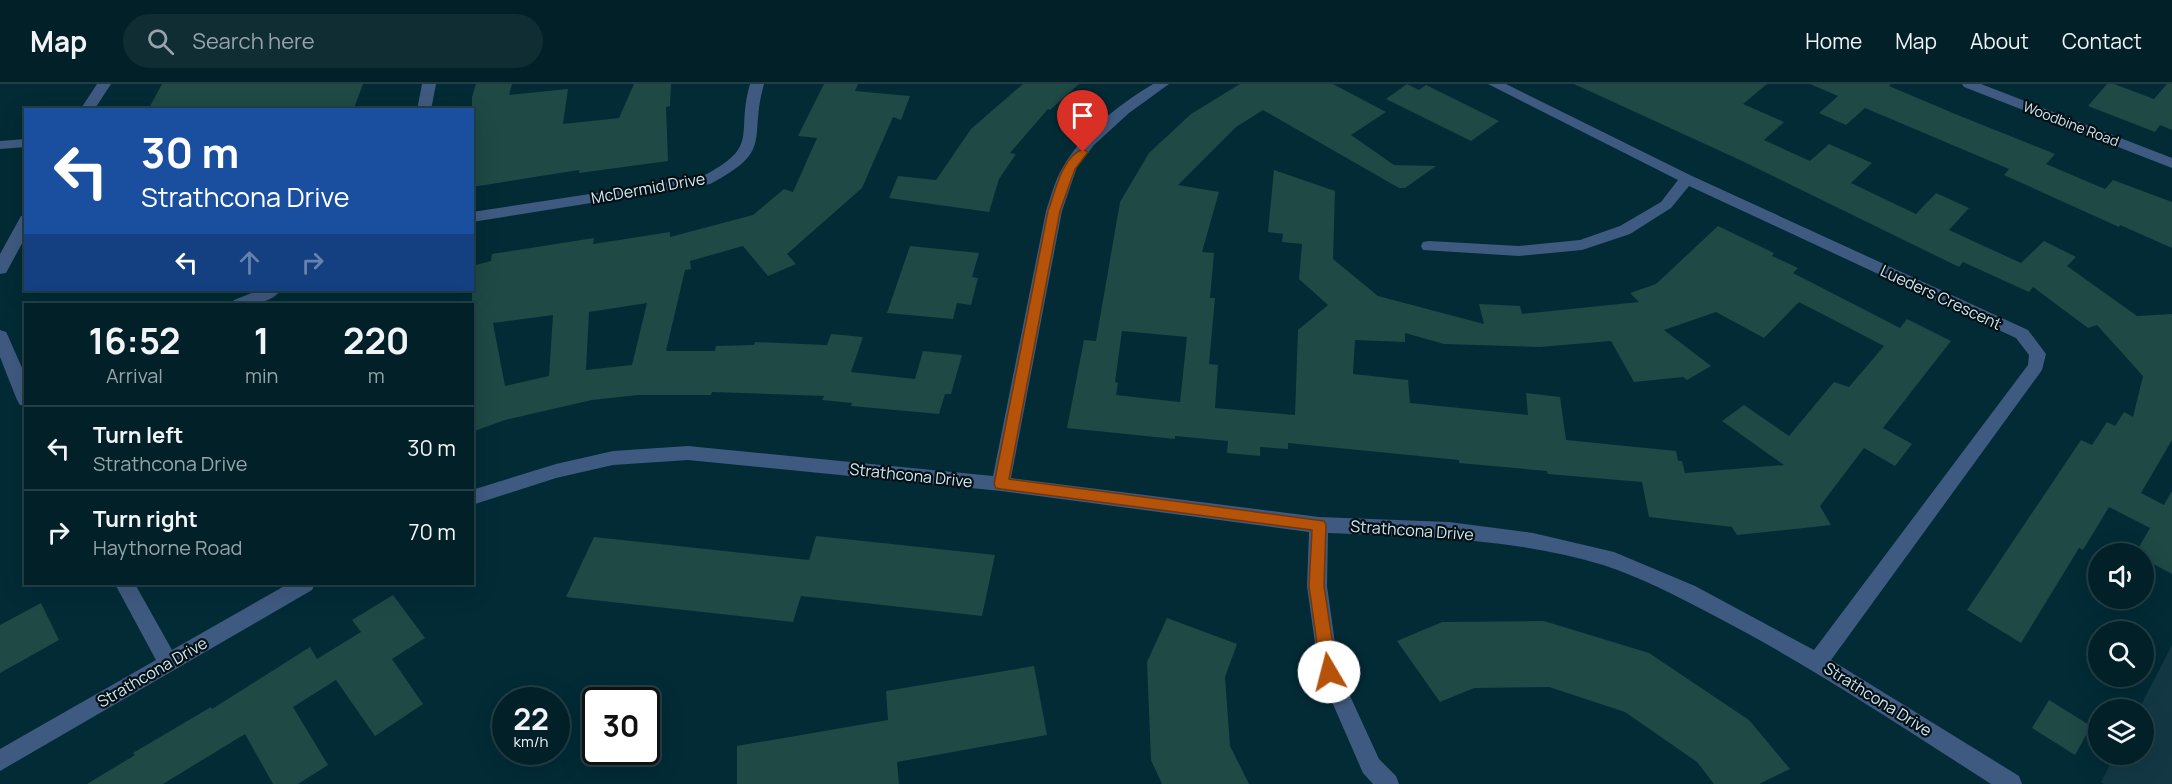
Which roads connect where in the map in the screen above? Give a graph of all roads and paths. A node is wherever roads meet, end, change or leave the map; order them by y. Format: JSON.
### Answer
{"nodes":[{"id":1,"x":104,"y":84,"type":"edge"},
{"id":2,"x":429,"y":84,"type":"edge"},
{"id":3,"x":757,"y":84,"type":"edge"},
{"id":4,"x":1162,"y":84,"type":"edge"},
{"id":5,"x":1495,"y":84,"type":"edge"},
{"id":6,"x":1969,"y":84,"type":"edge"},
{"id":7,"x":88,"y":108,"type":"edge"},
{"id":8,"x":424,"y":108,"type":"edge"},
{"id":9,"x":24,"y":143,"type":"edge"},
{"id":10,"x":0,"y":145,"type":"edge"},
{"id":11,"x":2172,"y":163,"type":"edge"},
{"id":12,"x":1687,"y":179,"type":"junction"},
{"id":13,"x":474,"y":217,"type":"edge"},
{"id":14,"x":24,"y":224,"type":"edge"},
{"id":15,"x":1429,"y":246,"type":"dead end"},
{"id":16,"x":0,"y":269,"type":"edge"},
{"id":17,"x":271,"y":291,"type":"edge"},
{"id":18,"x":242,"y":303,"type":"edge"},
{"id":19,"x":0,"y":336,"type":"edge"},
{"id":20,"x":24,"y":395,"type":"edge"},
{"id":21,"x":1001,"y":484,"type":"junction"},
{"id":22,"x":474,"y":497,"type":"edge"},
{"id":23,"x":1319,"y":525,"type":"junction"},
{"id":24,"x":126,"y":585,"type":"edge"},
{"id":25,"x":303,"y":585,"type":"edge"},
{"id":26,"x":168,"y":662,"type":"junction"},
{"id":27,"x":1818,"y":662,"type":"junction"},
{"id":28,"x":0,"y":761,"type":"edge"},
{"id":29,"x":1388,"y":784,"type":"edge"},
{"id":30,"x":2011,"y":784,"type":"edge"}],
"edges":[{"from":1,"to":7,"type":"street"},
{"from":2,"to":8,"type":"street"},
{"from":3,"to":13,"type":"street","name":"McDermid Drive"},
{"from":4,"to":21,"type":"street"},
{"from":5,"to":12,"type":"street","name":"Lueders Crescent"},
{"from":6,"to":11,"type":"street","name":"Woodbine Road"},
{"from":9,"to":10,"type":"street"},
{"from":12,"to":15,"type":"street"},
{"from":12,"to":27,"type":"street","name":"Lueders Crescent"},
{"from":14,"to":16,"type":"street"},
{"from":17,"to":18,"type":"street"},
{"from":19,"to":20,"type":"street"},
{"from":21,"to":22,"type":"street","name":"Strathcona Drive"},
{"from":21,"to":23,"type":"street","name":"Strathcona Drive"},
{"from":23,"to":27,"type":"street","name":"Strathcona Drive"},
{"from":23,"to":29,"type":"street"},
{"from":24,"to":26,"type":"street"},
{"from":25,"to":26,"type":"street","name":"Strathcona Drive"},
{"from":26,"to":28,"type":"street","name":"Strathcona Drive"},
{"from":27,"to":30,"type":"street","name":"Strathcona Drive"}]}
